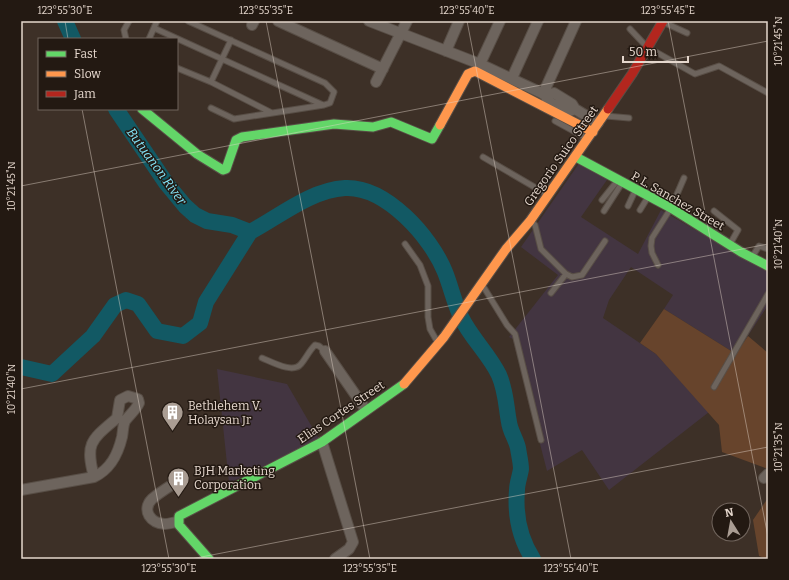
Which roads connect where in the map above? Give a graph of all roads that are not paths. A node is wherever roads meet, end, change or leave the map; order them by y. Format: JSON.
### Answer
{"nodes":[{"id":1,"x":129,"y":21,"type":"edge"},
{"id":2,"x":157,"y":21,"type":"edge"},
{"id":3,"x":188,"y":21,"type":"edge"},
{"id":4,"x":278,"y":21,"type":"edge"},
{"id":5,"x":369,"y":21,"type":"edge"},
{"id":6,"x":407,"y":21,"type":"edge"},
{"id":7,"x":459,"y":21,"type":"edge"},
{"id":8,"x":500,"y":21,"type":"edge"},
{"id":9,"x":538,"y":21,"type":"edge"},
{"id":10,"x":576,"y":21,"type":"edge"},
{"id":11,"x":663,"y":21,"type":"edge"},
{"id":12,"x":154,"y":28,"type":"junction"},
{"id":13,"x":630,"y":29,"type":"dead end"},
{"id":14,"x":687,"y":33,"type":"dead end"},
{"id":15,"x":401,"y":34,"type":"junction"},
{"id":16,"x":126,"y":38,"type":"edge"},
{"id":17,"x":149,"y":38,"type":"edge"},
{"id":18,"x":176,"y":38,"type":"edge"},
{"id":19,"x":178,"y":39,"type":"edge"},
{"id":20,"x":231,"y":40,"type":"junction"},
{"id":21,"x":647,"y":47,"type":"junction"},
{"id":22,"x":446,"y":51,"type":"junction"},
{"id":23,"x":222,"y":59,"type":"junction"},
{"id":24,"x":480,"y":64,"type":"junction"},
{"id":25,"x":178,"y":68,"type":"edge"},
{"id":26,"x":383,"y":69,"type":"junction"},
{"id":27,"x":512,"y":78,"type":"junction"},
{"id":28,"x":211,"y":82,"type":"junction"},
{"id":29,"x":376,"y":82,"type":"dead end"},
{"id":30,"x":768,"y":92,"type":"edge"},
{"id":31,"x":545,"y":95,"type":"junction"},
{"id":32,"x":324,"y":105,"type":"junction"},
{"id":33,"x":211,"y":108,"type":"dead end"},
{"id":34,"x":143,"y":110,"type":"edge"},
{"id":35,"x":272,"y":113,"type":"junction"},
{"id":36,"x":629,"y":118,"type":"dead end"},
{"id":37,"x":555,"y":121,"type":"dead end"},
{"id":38,"x":596,"y":127,"type":"junction"},
{"id":39,"x":483,"y":157,"type":"dead end"},
{"id":40,"x":576,"y":157,"type":"junction"},
{"id":41,"x":684,"y":178,"type":"dead end"},
{"id":42,"x":620,"y":181,"type":"junction"},
{"id":43,"x":636,"y":189,"type":"junction"},
{"id":44,"x":548,"y":195,"type":"junction"},
{"id":45,"x":649,"y":196,"type":"junction"},
{"id":46,"x":602,"y":200,"type":"dead end"},
{"id":47,"x":628,"y":206,"type":"dead end"},
{"id":48,"x":671,"y":208,"type":"junction"},
{"id":49,"x":640,"y":210,"type":"dead end"},
{"id":50,"x":604,"y":211,"type":"dead end"},
{"id":51,"x":714,"y":211,"type":"dead end"},
{"id":52,"x":530,"y":221,"type":"junction"},
{"id":53,"x":606,"y":241,"type":"dead end"},
{"id":54,"x":405,"y":244,"type":"dead end"},
{"id":55,"x":729,"y":245,"type":"junction"},
{"id":56,"x":768,"y":249,"type":"edge"},
{"id":57,"x":752,"y":258,"type":"junction"},
{"id":58,"x":658,"y":265,"type":"dead end"},
{"id":59,"x":768,"y":266,"type":"edge"},
{"id":60,"x":566,"y":274,"type":"junction"},
{"id":61,"x":481,"y":284,"type":"junction"},
{"id":62,"x":551,"y":294,"type":"dead end"},
{"id":63,"x":768,"y":294,"type":"edge"},
{"id":64,"x":471,"y":298,"type":"joint"},
{"id":65,"x":442,"y":340,"type":"junction"},
{"id":66,"x":325,"y":351,"type":"joint"},
{"id":67,"x":262,"y":358,"type":"dead end"},
{"id":68,"x":714,"y":387,"type":"dead end"},
{"id":69,"x":366,"y":410,"type":"junction"},
{"id":70,"x":541,"y":440,"type":"dead end"},
{"id":71,"x":322,"y":442,"type":"junction"},
{"id":72,"x":94,"y":477,"type":"junction"},
{"id":73,"x":184,"y":478,"type":"dead end"},
{"id":74,"x":21,"y":490,"type":"edge"},
{"id":75,"x":178,"y":522,"type":"junction"},
{"id":76,"x":209,"y":559,"type":"edge"},
{"id":77,"x":335,"y":559,"type":"edge"}],
"edges":[{"from":1,"to":16,"type":"lane"},
{"from":2,"to":12,"type":"lane"},
{"from":3,"to":20,"type":"lane"},
{"from":4,"to":26,"type":"street"},
{"from":5,"to":15,"type":"street"},
{"from":6,"to":15,"type":"street"},
{"from":7,"to":22,"type":"street"},
{"from":8,"to":24,"type":"street"},
{"from":9,"to":27,"type":"street"},
{"from":10,"to":31,"type":"street"},
{"from":11,"to":14,"type":"lane"},
{"from":11,"to":21,"type":"street","name":"Gregorio Suico Street"},
{"from":12,"to":17,"type":"lane"},
{"from":12,"to":18,"type":"lane"},
{"from":13,"to":21,"type":"lane"},
{"from":15,"to":22,"type":"street"},
{"from":15,"to":26,"type":"street"},
{"from":19,"to":23,"type":"lane"},
{"from":20,"to":23,"type":"lane"},
{"from":20,"to":32,"type":"lane"},
{"from":21,"to":30,"type":"lane"},
{"from":21,"to":38,"type":"street","name":"Gregorio Suico Street"},
{"from":22,"to":24,"type":"street"},
{"from":23,"to":28,"type":"lane"},
{"from":23,"to":32,"type":"lane"},
{"from":24,"to":27,"type":"street"},
{"from":25,"to":28,"type":"lane"},
{"from":26,"to":29,"type":"street"},
{"from":27,"to":31,"type":"street"},
{"from":28,"to":35,"type":"lane"},
{"from":31,"to":38,"type":"street"},
{"from":32,"to":35,"type":"lane"},
{"from":33,"to":35,"type":"lane"},
{"from":34,"to":38,"type":"street"},
{"from":36,"to":38,"type":"lane"},
{"from":37,"to":38,"type":"lane"},
{"from":38,"to":40,"type":"street","name":"Gregorio Suico Street"},
{"from":39,"to":44,"type":"lane"},
{"from":40,"to":42,"type":"street","name":"P. L. Sanchez Street"},
{"from":40,"to":44,"type":"street","name":"Gregorio Suico Street"},
{"from":41,"to":48,"type":"lane"},
{"from":42,"to":43,"type":"street","name":"P. L. Sanchez Street"},
{"from":42,"to":46,"type":"lane"},
{"from":42,"to":50,"type":"lane"},
{"from":43,"to":45,"type":"street","name":"P. L. Sanchez Street"},
{"from":43,"to":47,"type":"lane"},
{"from":44,"to":52,"type":"street","name":"Gregorio Suico Street"},
{"from":45,"to":48,"type":"street","name":"P. L. Sanchez Street"},
{"from":45,"to":49,"type":"lane"},
{"from":48,"to":55,"type":"street","name":"P. L. Sanchez Street"},
{"from":48,"to":58,"type":"lane"},
{"from":51,"to":55,"type":"lane"},
{"from":52,"to":60,"type":"lane"},
{"from":52,"to":61,"type":"street","name":"Gregorio Suico Street"},
{"from":53,"to":60,"type":"lane"},
{"from":54,"to":65,"type":"lane"},
{"from":55,"to":57,"type":"street","name":"P. L. Sanchez Street"},
{"from":56,"to":57,"type":"lane"},
{"from":57,"to":59,"type":"street","name":"P. L. Sanchez Street"},
{"from":60,"to":62,"type":"lane"},
{"from":61,"to":64,"type":"street","name":"Gregorio Suico Street"},
{"from":61,"to":70,"type":"lane"},
{"from":63,"to":68,"type":"lane"},
{"from":64,"to":65,"type":"street","name":"Elias Cortes Street"},
{"from":65,"to":69,"type":"street","name":"Elias Cortes Street"},
{"from":66,"to":67,"type":"lane"},
{"from":66,"to":69,"type":"street"},
{"from":69,"to":71,"type":"street","name":"Elias Cortes Street"},
{"from":71,"to":75,"type":"street","name":"Elias Cortes Street"},
{"from":71,"to":77,"type":"street"},
{"from":72,"to":72,"type":"street"},
{"from":72,"to":74,"type":"street"},
{"from":73,"to":75,"type":"street"},
{"from":75,"to":76,"type":"street"}]}
